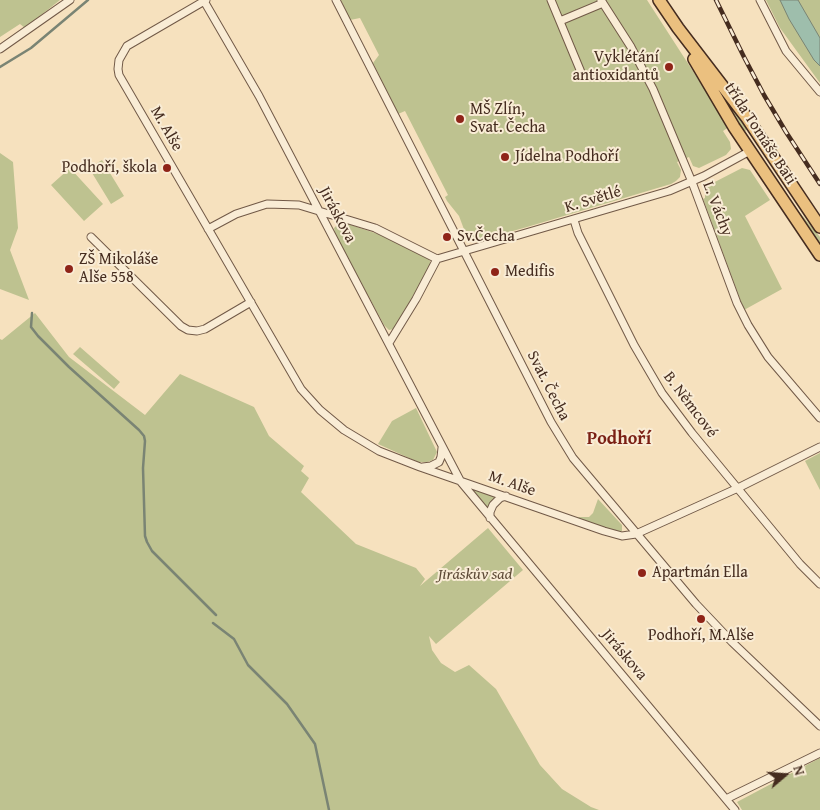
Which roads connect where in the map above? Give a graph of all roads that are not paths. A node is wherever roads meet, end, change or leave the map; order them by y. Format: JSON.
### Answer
{"nodes":[{"id":1,"x":70,"y":0,"type":"edge"},
{"id":2,"x":205,"y":0,"type":"edge"},
{"id":3,"x":336,"y":0,"type":"edge"},
{"id":4,"x":551,"y":0,"type":"edge"},
{"id":5,"x":659,"y":0,"type":"edge"},
{"id":6,"x":760,"y":0,"type":"edge"},
{"id":7,"x":602,"y":1,"type":"edge"},
{"id":8,"x":560,"y":21,"type":"junction"},
{"id":9,"x":678,"y":28,"type":"junction"},
{"id":10,"x":0,"y":49,"type":"edge"},
{"id":11,"x":583,"y":77,"type":"dead end"},
{"id":12,"x":820,"y":92,"type":"edge"},
{"id":13,"x":764,"y":142,"type":"junction"},
{"id":14,"x":750,"y":151,"type":"junction"},
{"id":15,"x":692,"y":182,"type":"junction"},
{"id":16,"x":320,"y":212,"type":"junction"},
{"id":17,"x":574,"y":220,"type":"junction"},
{"id":18,"x":820,"y":228,"type":"edge"},
{"id":19,"x":208,"y":229,"type":"junction"},
{"id":20,"x":91,"y":237,"type":"dead end"},
{"id":21,"x":464,"y":252,"type":"junction"},
{"id":22,"x":820,"y":255,"type":"edge"},
{"id":23,"x":437,"y":260,"type":"junction"},
{"id":24,"x":251,"y":302,"type":"junction"},
{"id":25,"x":389,"y":343,"type":"junction"},
{"id":26,"x":820,"y":418,"type":"edge"},
{"id":27,"x":442,"y":445,"type":"junction"},
{"id":28,"x":820,"y":447,"type":"edge"},
{"id":29,"x":420,"y":467,"type":"junction"},
{"id":30,"x":461,"y":482,"type":"junction"},
{"id":31,"x":738,"y":488,"type":"junction"},
{"id":32,"x":506,"y":496,"type":"junction"},
{"id":33,"x":490,"y":519,"type":"junction"},
{"id":34,"x":636,"y":534,"type":"junction"},
{"id":35,"x":820,"y":584,"type":"edge"},
{"id":36,"x":820,"y":726,"type":"edge"},
{"id":37,"x":820,"y":752,"type":"edge"},
{"id":38,"x":726,"y":798,"type":"junction"},
{"id":39,"x":735,"y":810,"type":"edge"}],
"edges":[{"from":1,"to":10,"type":"street"},
{"from":2,"to":16,"type":"street","name":"Jiráskova"},
{"from":2,"to":19,"type":"street","name":"M. Alše"},
{"from":3,"to":21,"type":"street","name":"Svat. Čecha"},
{"from":4,"to":8,"type":"street"},
{"from":5,"to":9,"type":"main road","name":"třída Tomáše Bati"},
{"from":6,"to":12,"type":"street"},
{"from":7,"to":8,"type":"street"},
{"from":7,"to":15,"type":"street","name":"L. Váchy"},
{"from":8,"to":11,"type":"street"},
{"from":9,"to":13,"type":"main road","name":"třída Tomáše Bati"},
{"from":9,"to":14,"type":"main road","name":"třída Tomáše Bati"},
{"from":13,"to":14,"type":"main road"},
{"from":13,"to":18,"type":"main road","name":"třída Tomáše Bati"},
{"from":14,"to":15,"type":"street","name":"K. Světlé"},
{"from":14,"to":22,"type":"main road","name":"třída Tomáše Bati"},
{"from":15,"to":17,"type":"street","name":"K. Světlé"},
{"from":15,"to":26,"type":"street","name":"L. Váchy"},
{"from":16,"to":19,"type":"street"},
{"from":16,"to":23,"type":"street"},
{"from":16,"to":25,"type":"street","name":"Jiráskova"},
{"from":17,"to":21,"type":"street","name":"K. Světlé"},
{"from":17,"to":31,"type":"street","name":"B. Němcové"},
{"from":19,"to":24,"type":"street","name":"M. Alše"},
{"from":20,"to":24,"type":"street"},
{"from":21,"to":23,"type":"street","name":"K. Světlé"},
{"from":21,"to":34,"type":"street","name":"Svat. Čecha"},
{"from":23,"to":25,"type":"street"},
{"from":24,"to":29,"type":"street","name":"M. Alše"},
{"from":25,"to":27,"type":"street","name":"Jiráskova"},
{"from":27,"to":29,"type":"street"},
{"from":27,"to":30,"type":"street","name":"Jiráskova"},
{"from":28,"to":31,"type":"street","name":"M. Alše"},
{"from":29,"to":30,"type":"street","name":"M. Alše"},
{"from":30,"to":32,"type":"street","name":"M. Alše"},
{"from":30,"to":33,"type":"street","name":"Jiráskova"},
{"from":31,"to":34,"type":"street","name":"M. Alše"},
{"from":31,"to":35,"type":"street","name":"B. Němcové"},
{"from":32,"to":33,"type":"street"},
{"from":32,"to":34,"type":"street","name":"M. Alše"},
{"from":33,"to":38,"type":"street","name":"Jiráskova"},
{"from":34,"to":36,"type":"street","name":"Svat. Čecha"},
{"from":37,"to":38,"type":"street"},
{"from":38,"to":39,"type":"street","name":"Jiráskova"}]}
